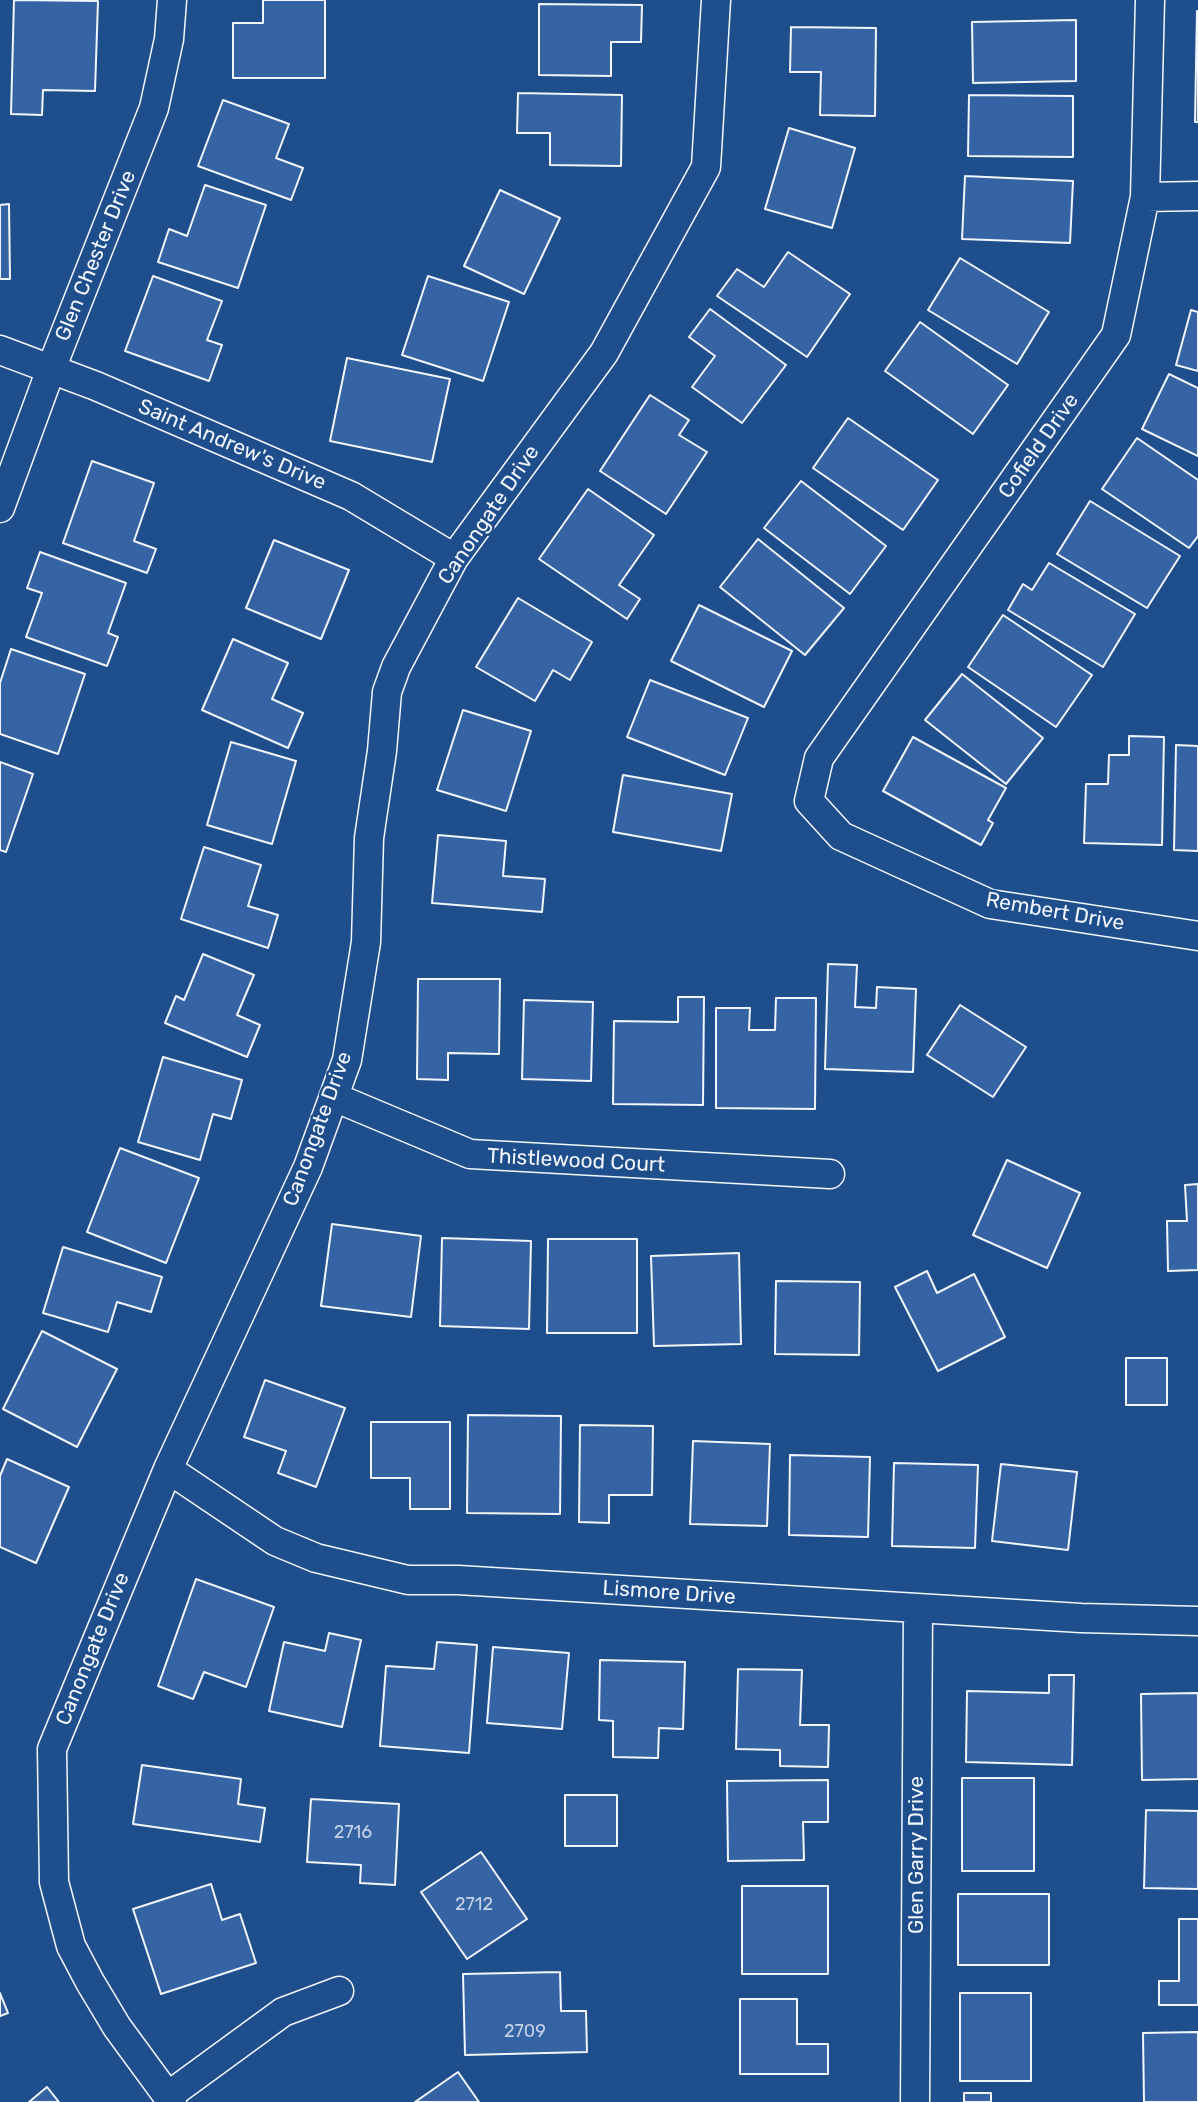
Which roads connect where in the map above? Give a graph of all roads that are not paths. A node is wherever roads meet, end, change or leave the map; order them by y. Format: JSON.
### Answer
{"nodes":[{"id":1,"x":172,"y":0,"type":"edge"},
{"id":2,"x":716,"y":0,"type":"edge"},
{"id":3,"x":1150,"y":0,"type":"edge"},
{"id":4,"x":1198,"y":196,"type":"edge"},
{"id":5,"x":1145,"y":197,"type":"junction"},
{"id":6,"x":0,"y":350,"type":"edge"},
{"id":7,"x":51,"y":369,"type":"junction"},
{"id":8,"x":0,"y":508,"type":"edge"},
{"id":9,"x":454,"y":558,"type":"junction"},
{"id":10,"x":841,"y":836,"type":"joint"},
{"id":11,"x":1198,"y":936,"type":"edge"},
{"id":12,"x":334,"y":1097,"type":"junction"},
{"id":13,"x":830,"y":1174,"type":"dead end"},
{"id":14,"x":168,"y":1469,"type":"junction"},
{"id":15,"x":918,"y":1608,"type":"junction"},
{"id":16,"x":1198,"y":1622,"type":"edge"},
{"id":17,"x":339,"y":1991,"type":"dead end"},
{"id":18,"x":170,"y":2099,"type":"edge"},
{"id":19,"x":915,"y":2102,"type":"edge"}],
"edges":[{"from":1,"to":7,"type":"street","name":"Glen Chester Drive"},
{"from":2,"to":9,"type":"street","name":"Canongate Drive"},
{"from":3,"to":5,"type":"street","name":"Cofield Drive"},
{"from":4,"to":5,"type":"street"},
{"from":5,"to":10,"type":"street","name":"Cofield Drive"},
{"from":6,"to":7,"type":"street","name":"Saint Andrew's Drive"},
{"from":7,"to":8,"type":"street","name":"Glen Chester Drive"},
{"from":7,"to":9,"type":"street","name":"Saint Andrew's Drive"},
{"from":9,"to":12,"type":"street","name":"Canongate Drive"},
{"from":10,"to":11,"type":"street","name":"Rembert Drive"},
{"from":12,"to":13,"type":"street","name":"Thistlewood Court"},
{"from":12,"to":14,"type":"street","name":"Canongate Drive"},
{"from":14,"to":15,"type":"street","name":"Lismore Drive"},
{"from":14,"to":18,"type":"street","name":"Canongate Drive"},
{"from":15,"to":16,"type":"street","name":"Lismore Drive"},
{"from":15,"to":19,"type":"street","name":"Glen Garry Drive"},
{"from":17,"to":18,"type":"street"}]}
